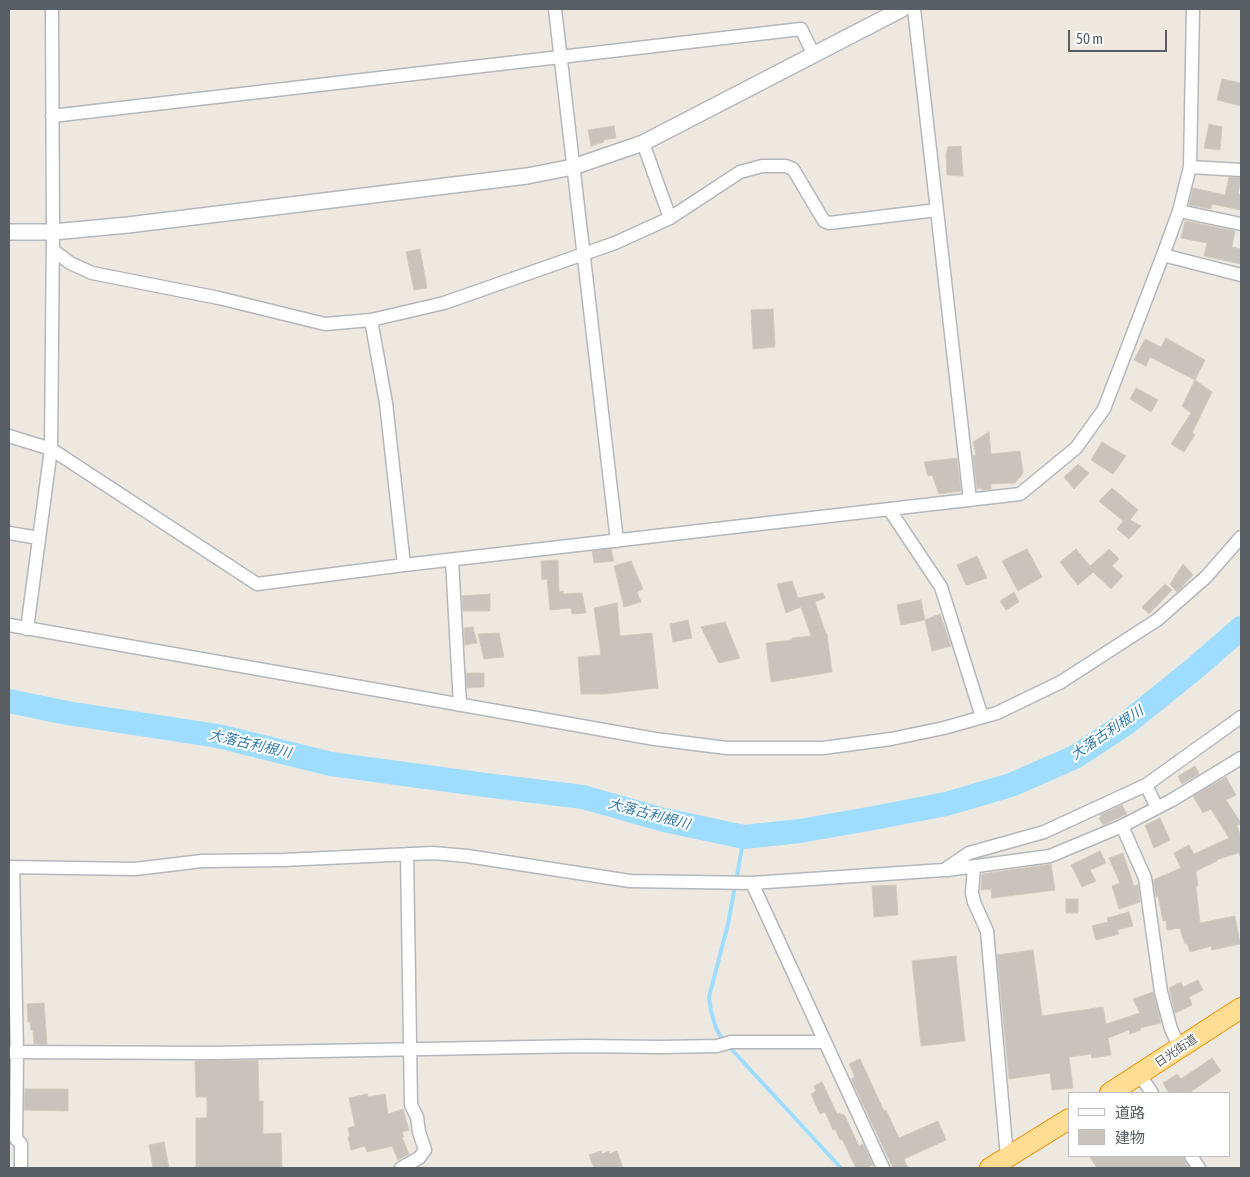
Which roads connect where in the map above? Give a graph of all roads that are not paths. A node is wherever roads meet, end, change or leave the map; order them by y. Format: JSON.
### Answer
{"nodes":[{"id":1,"x":52,"y":9,"type":"edge"},
{"id":2,"x":554,"y":9,"type":"edge"},
{"id":3,"x":902,"y":9,"type":"edge"},
{"id":4,"x":914,"y":9,"type":"edge"},
{"id":5,"x":1193,"y":9,"type":"edge"},
{"id":6,"x":814,"y":55,"type":"junction"},
{"id":7,"x":560,"y":57,"type":"junction"},
{"id":8,"x":52,"y":116,"type":"junction"},
{"id":9,"x":643,"y":143,"type":"junction"},
{"id":10,"x":573,"y":167,"type":"junction"},
{"id":11,"x":1190,"y":167,"type":"junction"},
{"id":12,"x":1241,"y":170,"type":"edge"},
{"id":13,"x":937,"y":210,"type":"junction"},
{"id":14,"x":1179,"y":211,"type":"junction"},
{"id":15,"x":670,"y":218,"type":"junction"},
{"id":16,"x":1241,"y":224,"type":"edge"},
{"id":17,"x":9,"y":232,"type":"edge"},
{"id":18,"x":53,"y":232,"type":"junction"},
{"id":19,"x":53,"y":250,"type":"junction"},
{"id":20,"x":583,"y":253,"type":"junction"},
{"id":21,"x":1163,"y":255,"type":"junction"},
{"id":22,"x":1241,"y":275,"type":"edge"},
{"id":23,"x":370,"y":320,"type":"junction"},
{"id":24,"x":9,"y":436,"type":"edge"},
{"id":25,"x":51,"y":449,"type":"junction"},
{"id":26,"x":970,"y":500,"type":"junction"},
{"id":27,"x":889,"y":509,"type":"junction"},
{"id":28,"x":9,"y":533,"type":"edge"},
{"id":29,"x":1241,"y":537,"type":"edge"},
{"id":30,"x":39,"y":538,"type":"junction"},
{"id":31,"x":618,"y":541,"type":"junction"},
{"id":32,"x":452,"y":560,"type":"junction"},
{"id":33,"x":404,"y":565,"type":"junction"},
{"id":34,"x":9,"y":625,"type":"edge"},
{"id":35,"x":27,"y":629,"type":"junction"},
{"id":36,"x":460,"y":705,"type":"junction"},
{"id":37,"x":982,"y":717,"type":"junction"},
{"id":38,"x":1241,"y":717,"type":"edge"},
{"id":39,"x":1241,"y":758,"type":"edge"},
{"id":40,"x":1146,"y":785,"type":"junction"},
{"id":41,"x":1156,"y":808,"type":"junction"},
{"id":42,"x":1122,"y":826,"type":"junction"},
{"id":43,"x":407,"y":854,"type":"junction"},
{"id":44,"x":974,"y":866,"type":"junction"},
{"id":45,"x":11,"y":867,"type":"edge"},
{"id":46,"x":944,"y":870,"type":"junction"},
{"id":47,"x":752,"y":883,"type":"junction"},
{"id":48,"x":1241,"y":1008,"type":"edge"},
{"id":49,"x":824,"y":1042,"type":"junction"},
{"id":50,"x":410,"y":1048,"type":"junction"},
{"id":51,"x":1180,"y":1048,"type":"junction"},
{"id":52,"x":13,"y":1053,"type":"edge"},
{"id":53,"x":1140,"y":1075,"type":"junction"},
{"id":54,"x":1112,"y":1092,"type":"edge"},
{"id":55,"x":1151,"y":1092,"type":"edge"},
{"id":56,"x":1068,"y":1120,"type":"edge"},
{"id":57,"x":12,"y":1135,"type":"edge"},
{"id":58,"x":1007,"y":1157,"type":"junction"},
{"id":59,"x":1192,"y":1157,"type":"edge"},
{"id":60,"x":21,"y":1168,"type":"edge"},
{"id":61,"x":401,"y":1168,"type":"edge"},
{"id":62,"x":883,"y":1168,"type":"edge"},
{"id":63,"x":990,"y":1168,"type":"edge"},
{"id":64,"x":1199,"y":1168,"type":"edge"}],
"edges":[{"from":1,"to":8,"type":"street"},
{"from":2,"to":7,"type":"street"},
{"from":3,"to":6,"type":"street"},
{"from":4,"to":13,"type":"street"},
{"from":5,"to":11,"type":"street"},
{"from":6,"to":7,"type":"street"},
{"from":6,"to":9,"type":"street"},
{"from":7,"to":8,"type":"street"},
{"from":7,"to":10,"type":"street"},
{"from":8,"to":18,"type":"street"},
{"from":9,"to":10,"type":"street"},
{"from":9,"to":15,"type":"street"},
{"from":10,"to":18,"type":"street"},
{"from":10,"to":20,"type":"street"},
{"from":11,"to":12,"type":"street"},
{"from":11,"to":14,"type":"street"},
{"from":13,"to":15,"type":"street"},
{"from":13,"to":26,"type":"street"},
{"from":14,"to":16,"type":"street"},
{"from":14,"to":21,"type":"street"},
{"from":15,"to":20,"type":"street"},
{"from":17,"to":18,"type":"street"},
{"from":18,"to":19,"type":"street"},
{"from":19,"to":23,"type":"street"},
{"from":19,"to":25,"type":"street"},
{"from":20,"to":23,"type":"street"},
{"from":20,"to":31,"type":"street"},
{"from":21,"to":22,"type":"street"},
{"from":21,"to":26,"type":"street"},
{"from":23,"to":33,"type":"street"},
{"from":24,"to":25,"type":"street"},
{"from":25,"to":30,"type":"street"},
{"from":25,"to":33,"type":"street"},
{"from":26,"to":27,"type":"street"},
{"from":27,"to":31,"type":"street"},
{"from":27,"to":37,"type":"street"},
{"from":28,"to":30,"type":"street"},
{"from":29,"to":37,"type":"street"},
{"from":30,"to":35,"type":"street"},
{"from":31,"to":32,"type":"street"},
{"from":32,"to":33,"type":"street"},
{"from":32,"to":36,"type":"street"},
{"from":34,"to":35,"type":"street"},
{"from":35,"to":36,"type":"street"},
{"from":36,"to":37,"type":"street"},
{"from":38,"to":40,"type":"street"},
{"from":39,"to":41,"type":"street"},
{"from":40,"to":41,"type":"street"},
{"from":40,"to":46,"type":"street"},
{"from":41,"to":42,"type":"street"},
{"from":42,"to":44,"type":"street"},
{"from":42,"to":51,"type":"street"},
{"from":43,"to":45,"type":"street"},
{"from":43,"to":47,"type":"street"},
{"from":43,"to":50,"type":"street"},
{"from":44,"to":46,"type":"street"},
{"from":44,"to":58,"type":"street"},
{"from":45,"to":52,"type":"street"},
{"from":46,"to":47,"type":"street"},
{"from":47,"to":49,"type":"street"},
{"from":48,"to":51,"type":"highway","name":"日光街道"},
{"from":49,"to":50,"type":"street"},
{"from":49,"to":62,"type":"street"},
{"from":50,"to":52,"type":"street"},
{"from":50,"to":61,"type":"street"},
{"from":51,"to":53,"type":"highway","name":"日光街道"},
{"from":52,"to":57,"type":"street"},
{"from":53,"to":54,"type":"highway","name":"日光街道"},
{"from":53,"to":55,"type":"street"},
{"from":56,"to":58,"type":"highway"},
{"from":57,"to":60,"type":"street"},
{"from":58,"to":63,"type":"highway"},
{"from":59,"to":64,"type":"street"}]}
